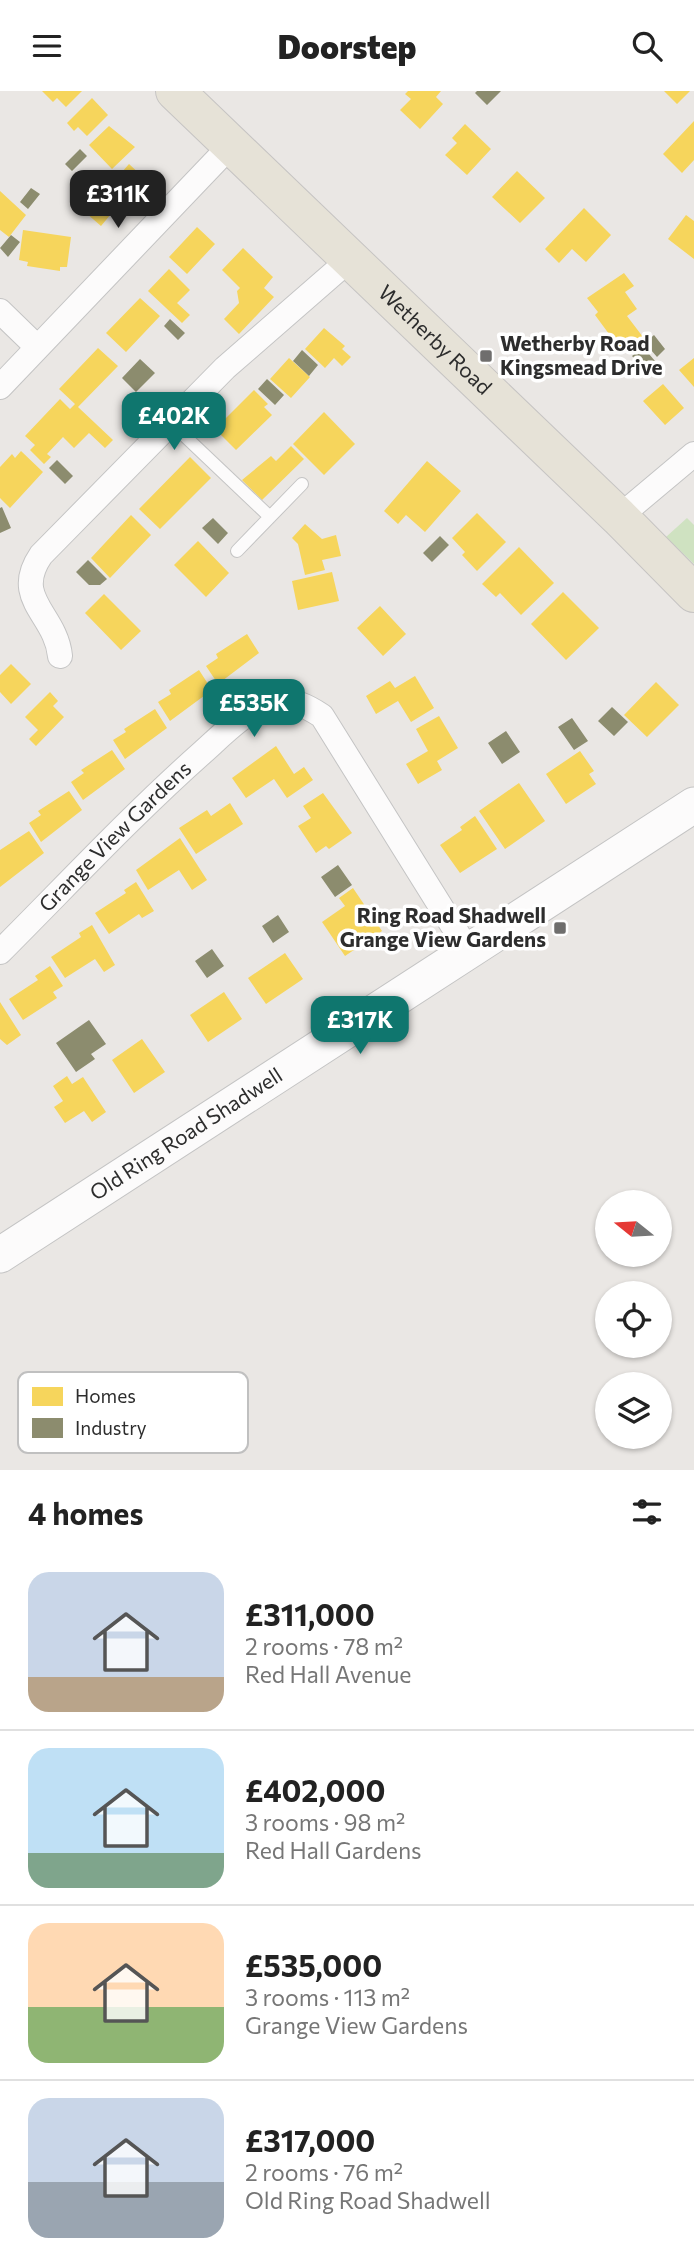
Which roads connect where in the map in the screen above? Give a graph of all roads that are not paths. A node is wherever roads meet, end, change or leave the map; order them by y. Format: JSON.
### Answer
{"nodes":[{"id":1,"x":175,"y":91,"type":"edge"},
{"id":2,"x":232,"y":144,"type":"junction"},
{"id":3,"x":349,"y":260,"type":"junction"},
{"id":4,"x":0,"y":311,"type":"edge"},
{"id":5,"x":37,"y":347,"type":"junction"},
{"id":6,"x":0,"y":387,"type":"edge"},
{"id":7,"x":172,"y":422,"type":"junction"},
{"id":8,"x":691,"y":462,"type":"edge"},
{"id":9,"x":302,"y":484,"type":"dead end"},
{"id":10,"x":270,"y":517,"type":"junction"},
{"id":11,"x":620,"y":517,"type":"junction"},
{"id":12,"x":237,"y":551,"type":"dead end"},
{"id":13,"x":694,"y":593,"type":"edge"},
{"id":14,"x":60,"y":656,"type":"dead end"},
{"id":15,"x":692,"y":807,"type":"edge"},
{"id":16,"x":0,"y":952,"type":"edge"},
{"id":17,"x":470,"y":952,"type":"junction"},
{"id":18,"x":0,"y":1255,"type":"edge"}],
"edges":[{"from":1,"to":2,"type":"main road","name":"Wetherby Road"},
{"from":2,"to":3,"type":"main road","name":"Wetherby Road"},
{"from":2,"to":5,"type":"street"},
{"from":3,"to":7,"type":"street"},
{"from":3,"to":11,"type":"main road","name":"Wetherby Road"},
{"from":4,"to":5,"type":"street"},
{"from":5,"to":6,"type":"street"},
{"from":7,"to":10,"type":"lane"},
{"from":7,"to":14,"type":"street"},
{"from":8,"to":11,"type":"street"},
{"from":9,"to":10,"type":"lane"},
{"from":10,"to":12,"type":"lane"},
{"from":11,"to":13,"type":"main road","name":"Wetherby Road"},
{"from":15,"to":17,"type":"main road","name":"Old Ring Road Shadwell"},
{"from":16,"to":17,"type":"street","name":"Grange View Gardens"},
{"from":17,"to":18,"type":"main road","name":"Old Ring Road Shadwell"}]}
